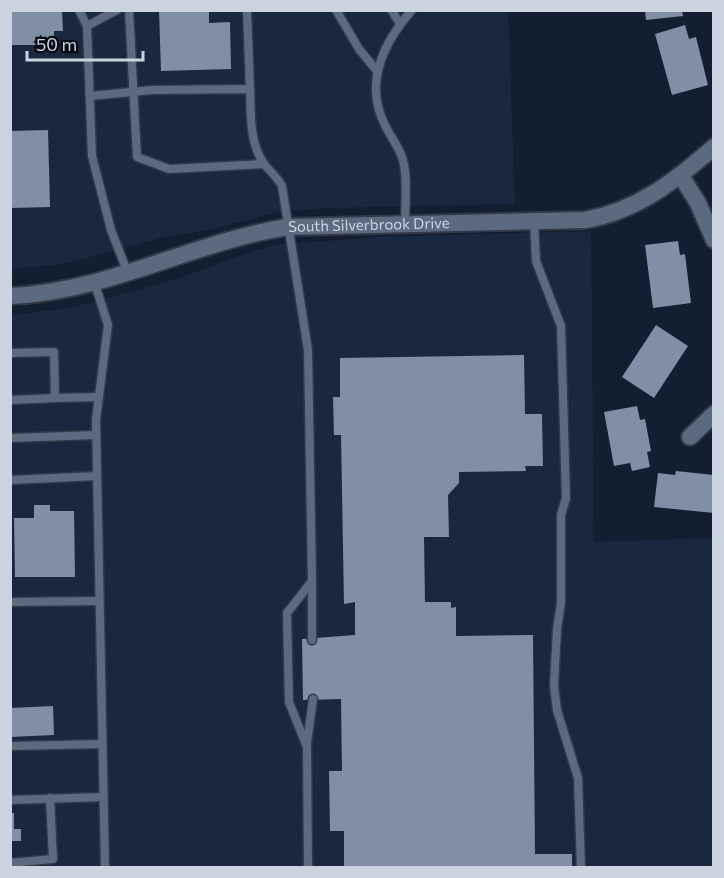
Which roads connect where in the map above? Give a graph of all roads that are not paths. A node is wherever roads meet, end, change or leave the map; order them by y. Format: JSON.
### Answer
{"nodes":[{"id":1,"x":79,"y":10,"type":"edge"},
{"id":2,"x":117,"y":10,"type":"edge"},
{"id":3,"x":129,"y":10,"type":"edge"},
{"id":4,"x":247,"y":10,"type":"edge"},
{"id":5,"x":336,"y":10,"type":"edge"},
{"id":6,"x":412,"y":10,"type":"edge"},
{"id":7,"x":392,"y":11,"type":"edge"},
{"id":8,"x":400,"y":24,"type":"junction"},
{"id":9,"x":87,"y":26,"type":"junction"},
{"id":10,"x":377,"y":71,"type":"junction"},
{"id":11,"x":250,"y":89,"type":"junction"},
{"id":12,"x":135,"y":93,"type":"junction"},
{"id":13,"x":90,"y":96,"type":"junction"},
{"id":14,"x":714,"y":147,"type":"edge"},
{"id":15,"x":264,"y":164,"type":"junction"},
{"id":16,"x":681,"y":176,"type":"junction"},
{"id":17,"x":534,"y":221,"type":"junction"},
{"id":18,"x":405,"y":224,"type":"junction"},
{"id":19,"x":287,"y":227,"type":"junction"},
{"id":20,"x":714,"y":240,"type":"edge"},
{"id":21,"x":127,"y":272,"type":"junction"},
{"id":22,"x":94,"y":281,"type":"junction"},
{"id":23,"x":10,"y":296,"type":"edge"},
{"id":24,"x":10,"y":353,"type":"edge"},
{"id":25,"x":99,"y":397,"type":"junction"},
{"id":26,"x":56,"y":398,"type":"junction"},
{"id":27,"x":10,"y":400,"type":"edge"},
{"id":28,"x":714,"y":414,"type":"edge"},
{"id":29,"x":96,"y":435,"type":"junction"},
{"id":30,"x":690,"y":437,"type":"dead end"},
{"id":31,"x":10,"y":438,"type":"edge"},
{"id":32,"x":97,"y":476,"type":"junction"},
{"id":33,"x":10,"y":480,"type":"edge"},
{"id":34,"x":312,"y":581,"type":"junction"},
{"id":35,"x":99,"y":601,"type":"junction"},
{"id":36,"x":10,"y":602,"type":"edge"},
{"id":37,"x":312,"y":640,"type":"dead end"},
{"id":38,"x":313,"y":699,"type":"dead end"},
{"id":39,"x":102,"y":744,"type":"junction"},
{"id":40,"x":10,"y":746,"type":"edge"},
{"id":41,"x":307,"y":747,"type":"junction"},
{"id":42,"x":50,"y":798,"type":"junction"},
{"id":43,"x":103,"y":798,"type":"junction"},
{"id":44,"x":10,"y":800,"type":"edge"},
{"id":45,"x":10,"y":863,"type":"edge"},
{"id":46,"x":105,"y":867,"type":"edge"},
{"id":47,"x":308,"y":867,"type":"edge"},
{"id":48,"x":580,"y":867,"type":"edge"}],
"edges":[{"from":1,"to":9,"type":"lane"},
{"from":2,"to":9,"type":"lane"},
{"from":3,"to":12,"type":"lane"},
{"from":4,"to":11,"type":"lane"},
{"from":5,"to":10,"type":"lane"},
{"from":6,"to":8,"type":"lane"},
{"from":7,"to":8,"type":"lane"},
{"from":8,"to":10,"type":"lane"},
{"from":9,"to":13,"type":"lane"},
{"from":10,"to":18,"type":"lane"},
{"from":11,"to":12,"type":"lane"},
{"from":11,"to":15,"type":"lane"},
{"from":12,"to":13,"type":"lane"},
{"from":12,"to":15,"type":"lane"},
{"from":13,"to":21,"type":"lane"},
{"from":14,"to":16,"type":"street","name":"South Silverbrook Drive"},
{"from":15,"to":19,"type":"lane"},
{"from":16,"to":17,"type":"street","name":"South Silverbrook Drive"},
{"from":16,"to":20,"type":"street"},
{"from":17,"to":18,"type":"street","name":"South Silverbrook Drive"},
{"from":17,"to":48,"type":"lane"},
{"from":18,"to":19,"type":"street","name":"South Silverbrook Drive"},
{"from":19,"to":21,"type":"street","name":"South Silverbrook Drive"},
{"from":19,"to":34,"type":"lane"},
{"from":21,"to":22,"type":"street","name":"South Silverbrook Drive"},
{"from":22,"to":23,"type":"street","name":"South Silverbrook Drive"},
{"from":22,"to":25,"type":"lane"},
{"from":24,"to":26,"type":"lane"},
{"from":25,"to":26,"type":"lane"},
{"from":25,"to":29,"type":"lane"},
{"from":26,"to":27,"type":"lane"},
{"from":28,"to":30,"type":"street"},
{"from":29,"to":31,"type":"lane"},
{"from":29,"to":32,"type":"lane"},
{"from":32,"to":33,"type":"lane"},
{"from":32,"to":35,"type":"lane"},
{"from":34,"to":37,"type":"lane"},
{"from":34,"to":41,"type":"lane"},
{"from":35,"to":36,"type":"lane"},
{"from":35,"to":39,"type":"lane"},
{"from":38,"to":41,"type":"lane"},
{"from":39,"to":40,"type":"lane"},
{"from":39,"to":43,"type":"lane"},
{"from":41,"to":47,"type":"lane"},
{"from":42,"to":43,"type":"lane"},
{"from":42,"to":44,"type":"lane"},
{"from":42,"to":45,"type":"lane"},
{"from":43,"to":46,"type":"lane"}]}
